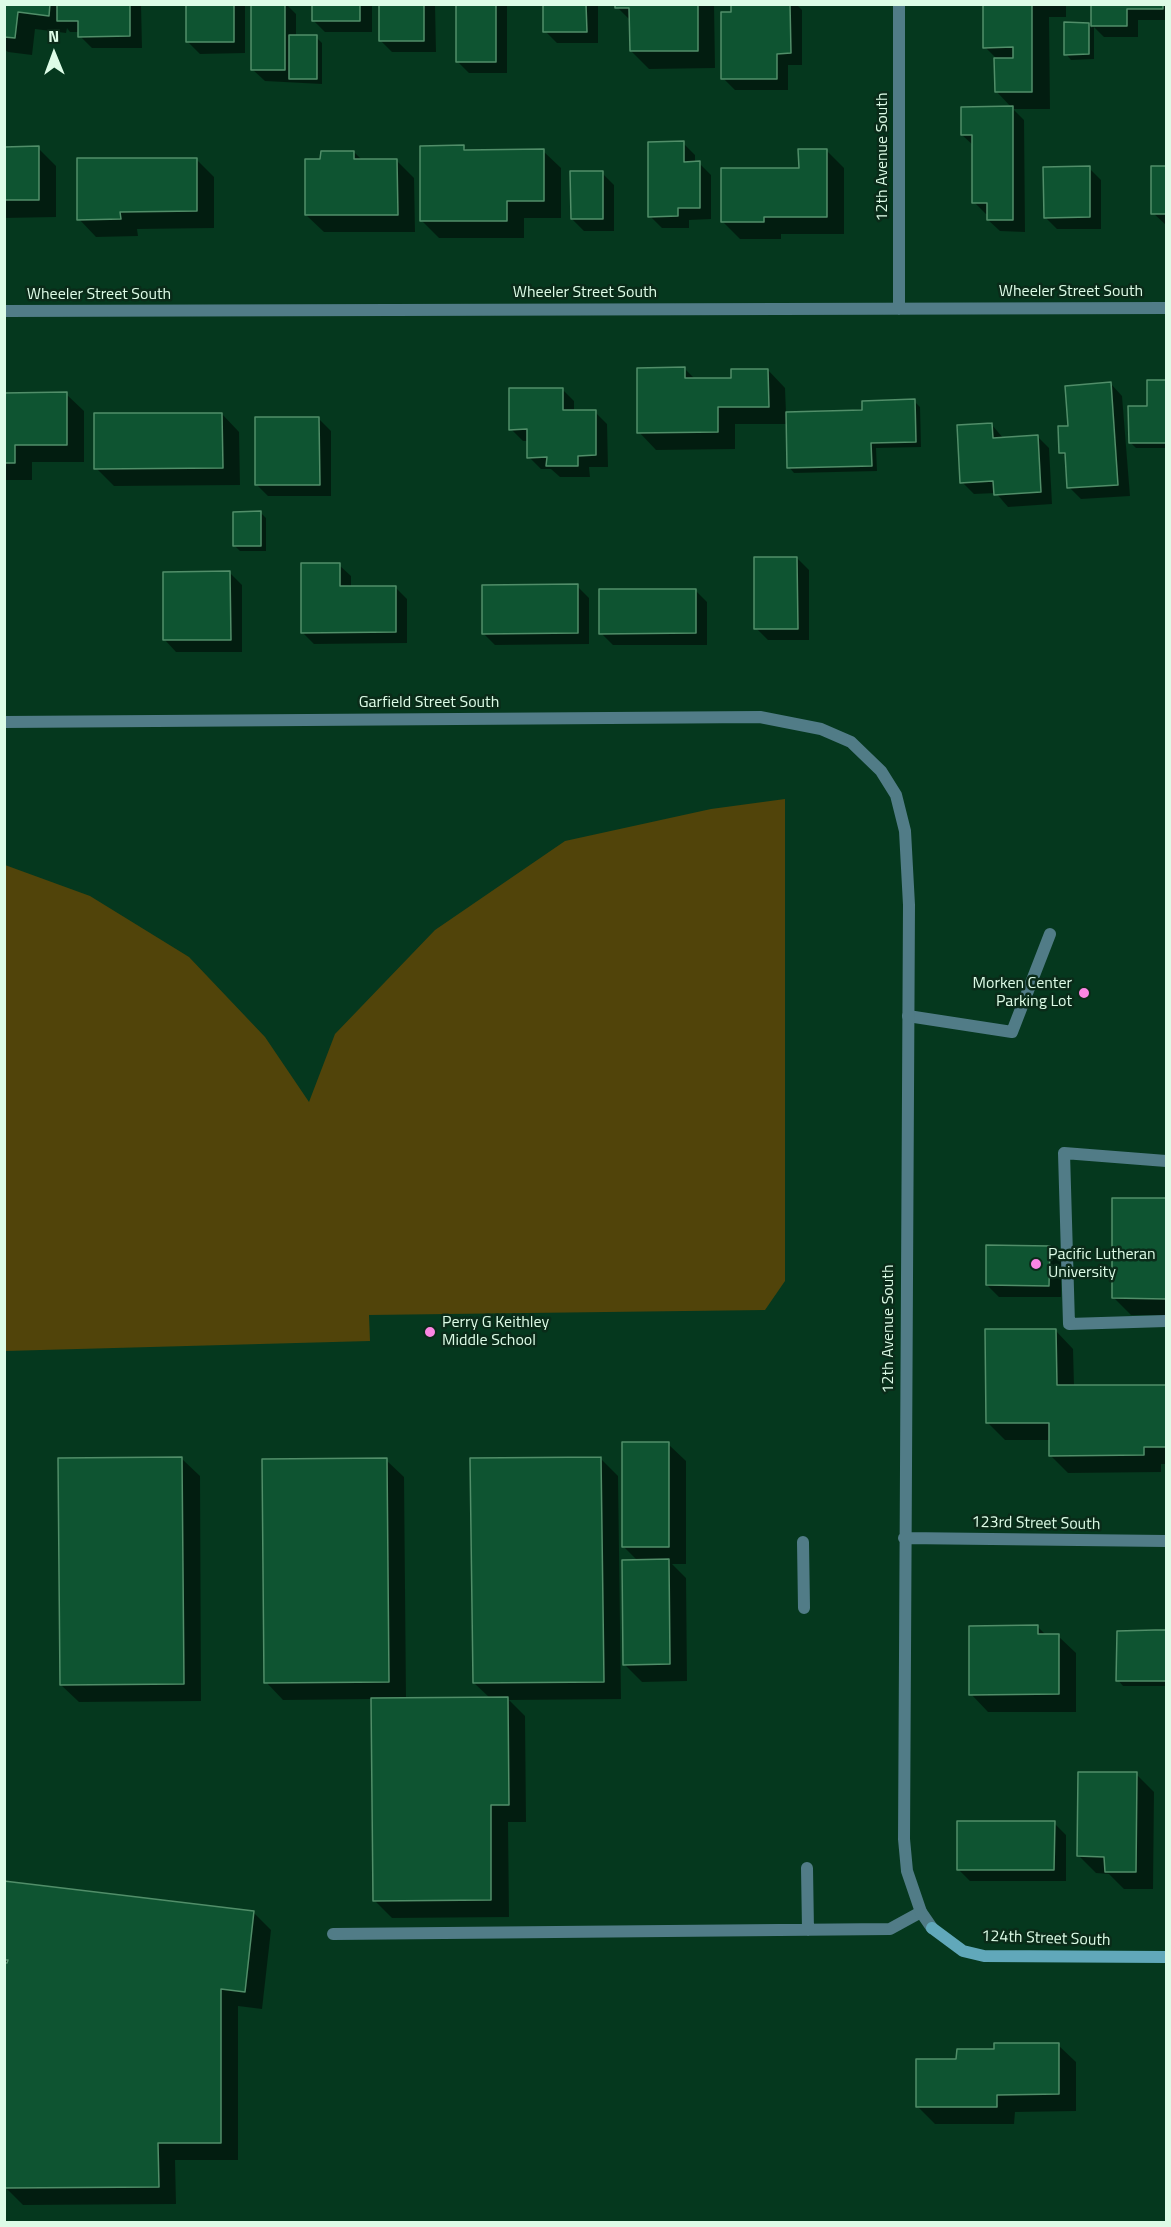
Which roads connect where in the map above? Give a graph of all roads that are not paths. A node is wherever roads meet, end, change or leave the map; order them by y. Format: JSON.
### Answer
{"nodes":[{"id":1,"x":898,"y":4,"type":"edge"},
{"id":2,"x":1167,"y":308,"type":"edge"},
{"id":3,"x":899,"y":309,"type":"junction"},
{"id":4,"x":4,"y":311,"type":"edge"},
{"id":5,"x":4,"y":722,"type":"edge"},
{"id":6,"x":851,"y":742,"type":"joint"},
{"id":7,"x":1050,"y":934,"type":"dead end"},
{"id":8,"x":908,"y":1016,"type":"junction"},
{"id":9,"x":1167,"y":1161,"type":"edge"},
{"id":10,"x":1167,"y":1321,"type":"edge"},
{"id":11,"x":904,"y":1538,"type":"junction"},
{"id":12,"x":1167,"y":1541,"type":"edge"},
{"id":13,"x":803,"y":1542,"type":"dead end"},
{"id":14,"x":804,"y":1608,"type":"dead end"},
{"id":15,"x":807,"y":1868,"type":"dead end"},
{"id":16,"x":921,"y":1912,"type":"junction"},
{"id":17,"x":932,"y":1928,"type":"joint"},
{"id":18,"x":808,"y":1929,"type":"junction"},
{"id":19,"x":333,"y":1934,"type":"dead end"},
{"id":20,"x":1167,"y":1957,"type":"edge"}],
"edges":[{"from":1,"to":3,"type":"street","name":"12th Avenue South"},
{"from":2,"to":3,"type":"street","name":"Wheeler Street South"},
{"from":3,"to":4,"type":"street","name":"Wheeler Street South"},
{"from":5,"to":6,"type":"street","name":"Garfield Street South"},
{"from":6,"to":8,"type":"street","name":"12th Avenue South"},
{"from":7,"to":8,"type":"street"},
{"from":8,"to":11,"type":"street","name":"12th Avenue South"},
{"from":9,"to":10,"type":"street"},
{"from":11,"to":12,"type":"street","name":"123rd Street South"},
{"from":11,"to":16,"type":"street","name":"12th Avenue South"},
{"from":13,"to":14,"type":"street"},
{"from":15,"to":18,"type":"street"},
{"from":16,"to":17,"type":"street","name":"12th Avenue South"},
{"from":16,"to":18,"type":"street"},
{"from":17,"to":20,"type":"street","name":"124th Street South"},
{"from":18,"to":19,"type":"street"}]}
